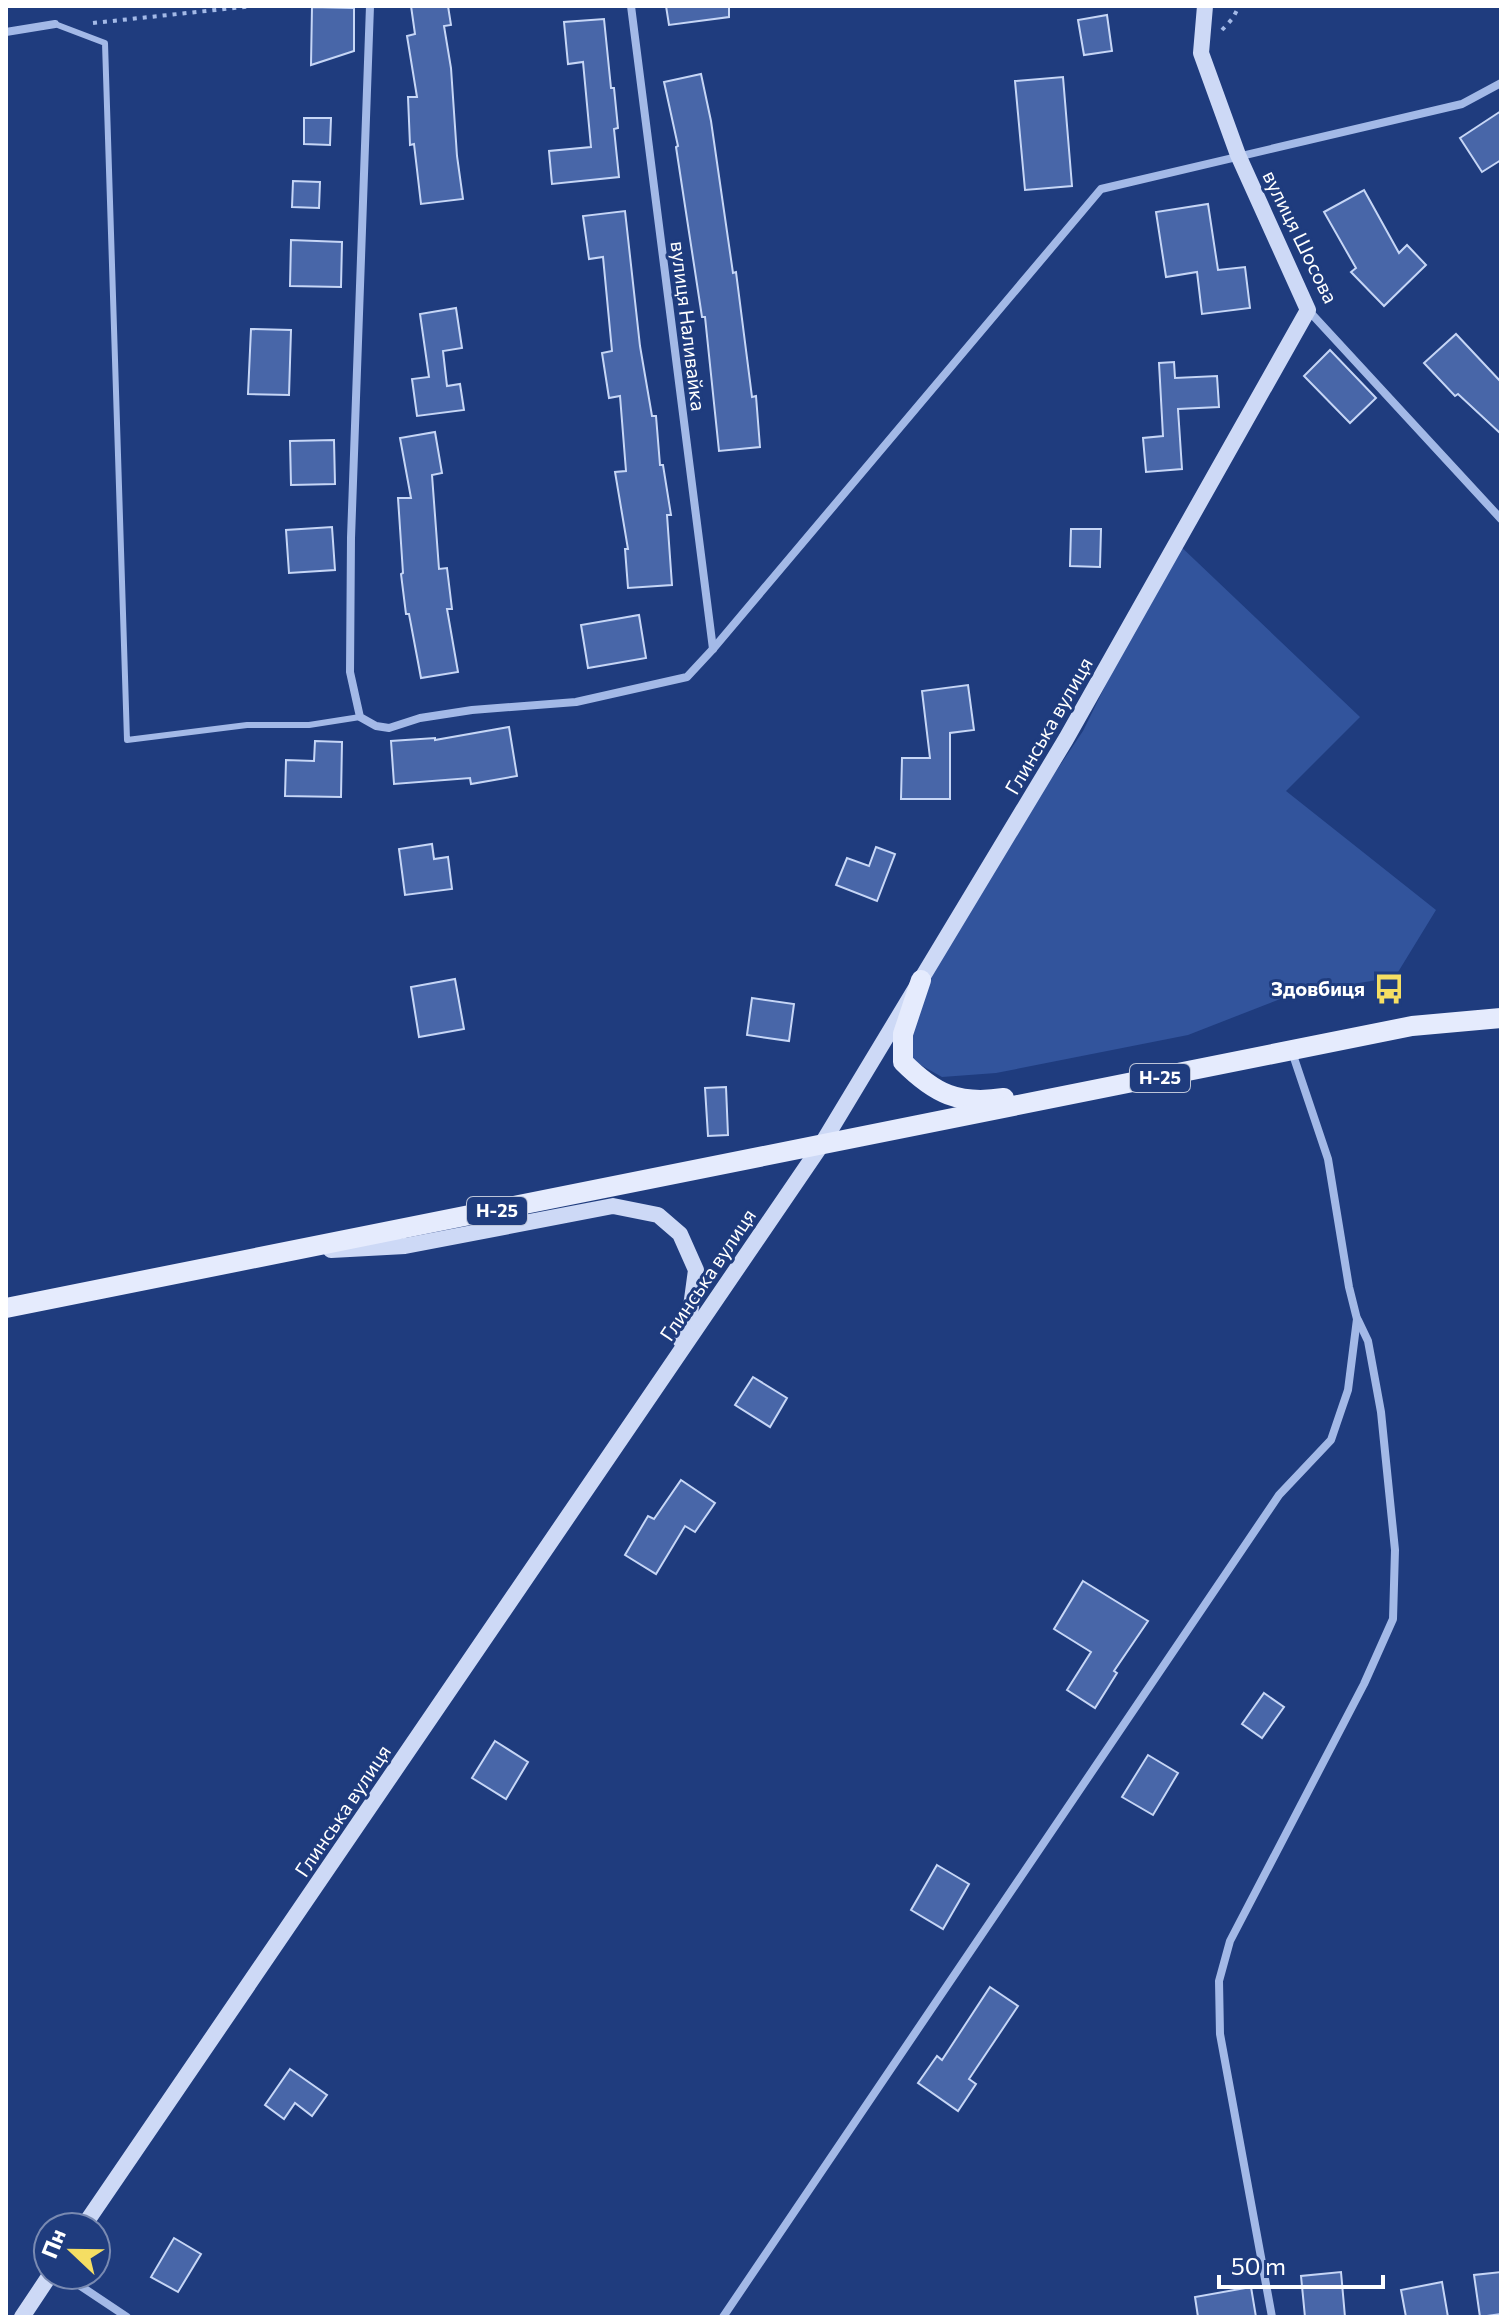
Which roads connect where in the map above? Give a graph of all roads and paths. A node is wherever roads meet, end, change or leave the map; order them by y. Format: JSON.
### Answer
{"nodes":[{"id":1,"x":253,"y":6,"type":"edge"},
{"id":2,"x":370,"y":6,"type":"edge"},
{"id":3,"x":631,"y":6,"type":"edge"},
{"id":4,"x":1205,"y":6,"type":"edge"},
{"id":5,"x":55,"y":24,"type":"junction"},
{"id":6,"x":6,"y":32,"type":"edge"},
{"id":7,"x":1501,"y":83,"type":"edge"},
{"id":8,"x":1238,"y":155,"type":"junction"},
{"id":9,"x":1308,"y":310,"type":"junction"},
{"id":10,"x":1501,"y":519,"type":"edge"},
{"id":11,"x":713,"y":649,"type":"junction"},
{"id":12,"x":360,"y":717,"type":"junction"},
{"id":13,"x":921,"y":980,"type":"junction"},
{"id":14,"x":1501,"y":1018,"type":"edge"},
{"id":15,"x":1292,"y":1051,"type":"junction"},
{"id":16,"x":1106,"y":1089,"type":"junction"},
{"id":17,"x":820,"y":1147,"type":"junction"},
{"id":18,"x":293,"y":1252,"type":"junction"},
{"id":19,"x":6,"y":1308,"type":"edge"},
{"id":20,"x":1357,"y":1319,"type":"junction"},
{"id":21,"x":676,"y":1358,"type":"junction"},
{"id":22,"x":94,"y":2211,"type":"edge"},
{"id":23,"x":39,"y":2291,"type":"edge"},
{"id":24,"x":88,"y":2291,"type":"edge"},
{"id":25,"x":22,"y":2317,"type":"edge"},
{"id":26,"x":127,"y":2317,"type":"edge"},
{"id":27,"x":723,"y":2317,"type":"edge"},
{"id":28,"x":1272,"y":2317,"type":"edge"}],
"edges":[{"from":1,"to":5,"type":"path"},
{"from":2,"to":12,"type":"street"},
{"from":3,"to":11,"type":"street","name":"вулиця Наливайка"},
{"from":4,"to":8,"type":"street","name":"вулиця Шосова"},
{"from":5,"to":6,"type":"street"},
{"from":5,"to":12,"type":"lane"},
{"from":7,"to":8,"type":"street"},
{"from":8,"to":9,"type":"street","name":"вулиця Шосова"},
{"from":8,"to":11,"type":"street"},
{"from":9,"to":10,"type":"street","name":"вулиця Шосова"},
{"from":9,"to":13,"type":"street","name":"Глинська вулиця"},
{"from":11,"to":12,"type":"street"},
{"from":13,"to":16,"type":"main road"},
{"from":13,"to":17,"type":"street","name":"Глинська вулиця"},
{"from":14,"to":15,"type":"main road","number":"Н-25"},
{"from":15,"to":16,"type":"main road","number":"Н-25"},
{"from":15,"to":20,"type":"street"},
{"from":16,"to":17,"type":"main road","number":"Н-25"},
{"from":17,"to":18,"type":"main road","number":"Н-25"},
{"from":17,"to":21,"type":"street","name":"Глинська вулиця"},
{"from":18,"to":19,"type":"main road","number":"Н-25"},
{"from":18,"to":21,"type":"street"},
{"from":20,"to":27,"type":"street"},
{"from":20,"to":28,"type":"street"},
{"from":21,"to":22,"type":"street","name":"Глинська вулиця"},
{"from":23,"to":25,"type":"street"},
{"from":24,"to":26,"type":"street"}]}
